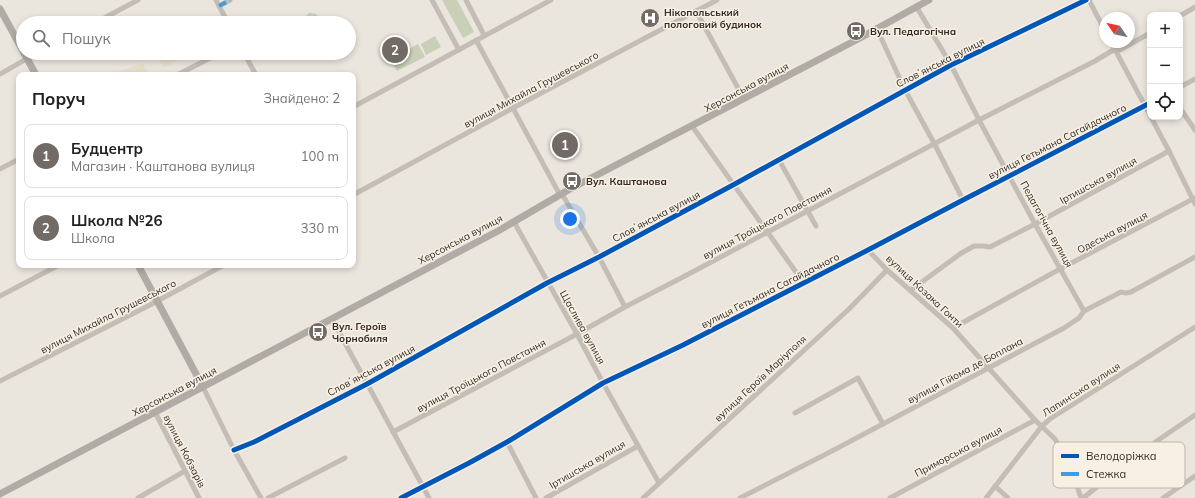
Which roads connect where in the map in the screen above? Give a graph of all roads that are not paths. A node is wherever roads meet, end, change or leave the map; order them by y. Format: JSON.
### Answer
{"nodes":[{"id":1,"x":138,"y":0,"type":"edge"},
{"id":2,"x":216,"y":0,"type":"edge"},
{"id":3,"x":230,"y":0,"type":"edge"},
{"id":4,"x":432,"y":0,"type":"edge"},
{"id":5,"x":466,"y":0,"type":"edge"},
{"id":6,"x":551,"y":0,"type":"edge"},
{"id":7,"x":717,"y":0,"type":"edge"},
{"id":8,"x":929,"y":0,"type":"edge"},
{"id":9,"x":1086,"y":0,"type":"edge"},
{"id":10,"x":1089,"y":0,"type":"edge"},
{"id":11,"x":915,"y":3,"type":"edge"},
{"id":12,"x":219,"y":6,"type":"junction"},
{"id":13,"x":1195,"y":7,"type":"edge"},
{"id":14,"x":0,"y":9,"type":"edge"},
{"id":15,"x":696,"y":11,"type":"junction"},
{"id":16,"x":1183,"y":14,"type":"edge"},
{"id":17,"x":108,"y":16,"type":"edge"},
{"id":18,"x":224,"y":16,"type":"edge"},
{"id":19,"x":1099,"y":19,"type":"edge"},
{"id":20,"x":877,"y":29,"type":"junction"},
{"id":21,"x":484,"y":35,"type":"junction"},
{"id":22,"x":1147,"y":35,"type":"edge"},
{"id":23,"x":16,"y":38,"type":"edge"},
{"id":24,"x":476,"y":40,"type":"junction"},
{"id":25,"x":1115,"y":49,"type":"junction"},
{"id":26,"x":459,"y":50,"type":"junction"},
{"id":27,"x":18,"y":60,"type":"edge"},
{"id":28,"x":28,"y":60,"type":"edge"},
{"id":29,"x":206,"y":60,"type":"edge"},
{"id":30,"x":248,"y":60,"type":"edge"},
{"id":31,"x":951,"y":65,"type":"junction"},
{"id":32,"x":34,"y":72,"type":"edge"},
{"id":33,"x":183,"y":72,"type":"edge"},
{"id":34,"x":254,"y":72,"type":"edge"},
{"id":35,"x":0,"y":74,"type":"edge"},
{"id":36,"x":1195,"y":79,"type":"edge"},
{"id":37,"x":1183,"y":85,"type":"edge"},
{"id":38,"x":905,"y":90,"type":"junction"},
{"id":39,"x":744,"y":99,"type":"junction"},
{"id":40,"x":1147,"y":104,"type":"edge"},
{"id":41,"x":356,"y":105,"type":"edge"},
{"id":42,"x":1144,"y":106,"type":"junction"},
{"id":43,"x":513,"y":108,"type":"junction"},
{"id":44,"x":1183,"y":112,"type":"edge"},
{"id":45,"x":979,"y":120,"type":"junction"},
{"id":46,"x":692,"y":126,"type":"junction"},
{"id":47,"x":1195,"y":130,"type":"edge"},
{"id":48,"x":934,"y":143,"type":"junction"},
{"id":49,"x":1169,"y":151,"type":"junction"},
{"id":50,"x":779,"y":160,"type":"junction"},
{"id":51,"x":16,"y":161,"type":"edge"},
{"id":52,"x":0,"y":169,"type":"edge"},
{"id":53,"x":1009,"y":176,"type":"junction"},
{"id":54,"x":733,"y":185,"type":"junction"},
{"id":55,"x":356,"y":193,"type":"edge"},
{"id":56,"x":561,"y":194,"type":"junction"},
{"id":57,"x":963,"y":200,"type":"junction"},
{"id":58,"x":1194,"y":201,"type":"edge"},
{"id":59,"x":807,"y":211,"type":"junction"},
{"id":60,"x":514,"y":222,"type":"junction"},
{"id":61,"x":1035,"y":224,"type":"junction"},
{"id":62,"x":816,"y":226,"type":"dead end"},
{"id":63,"x":768,"y":232,"type":"junction"},
{"id":64,"x":868,"y":250,"type":"junction"},
{"id":65,"x":599,"y":257,"type":"junction"},
{"id":66,"x":1195,"y":257,"type":"edge"},
{"id":67,"x":53,"y":268,"type":"edge"},
{"id":68,"x":140,"y":268,"type":"edge"},
{"id":69,"x":218,"y":268,"type":"edge"},
{"id":70,"x":1060,"y":269,"type":"junction"},
{"id":71,"x":887,"y":270,"type":"junction"},
{"id":72,"x":547,"y":282,"type":"junction"},
{"id":73,"x":803,"y":282,"type":"junction"},
{"id":74,"x":911,"y":290,"type":"junction"},
{"id":75,"x":0,"y":296,"type":"edge"},
{"id":76,"x":157,"y":301,"type":"junction"},
{"id":77,"x":625,"y":307,"type":"junction"},
{"id":78,"x":1084,"y":311,"type":"junction"},
{"id":79,"x":332,"y":319,"type":"junction"},
{"id":80,"x":1195,"y":327,"type":"edge"},
{"id":81,"x":952,"y":328,"type":"junction"},
{"id":82,"x":578,"y":334,"type":"junction"},
{"id":83,"x":988,"y":368,"type":"junction"},
{"id":84,"x":0,"y":381,"type":"edge"},
{"id":85,"x":603,"y":383,"type":"junction"},
{"id":86,"x":367,"y":384,"type":"junction"},
{"id":87,"x":203,"y":387,"type":"junction"},
{"id":88,"x":155,"y":412,"type":"junction"},
{"id":89,"x":795,"y":413,"type":"dead end"},
{"id":90,"x":1195,"y":415,"type":"edge"},
{"id":91,"x":1035,"y":420,"type":"junction"},
{"id":92,"x":883,"y":424,"type":"junction"},
{"id":93,"x":1042,"y":426,"type":"junction"},
{"id":94,"x":393,"y":432,"type":"junction"},
{"id":95,"x":507,"y":442,"type":"junction"},
{"id":96,"x":1057,"y":442,"type":"edge"},
{"id":97,"x":1155,"y":442,"type":"edge"},
{"id":98,"x":638,"y":446,"type":"junction"},
{"id":99,"x":234,"y":450,"type":"junction"},
{"id":100,"x":345,"y":458,"type":"dead end"},
{"id":101,"x":185,"y":471,"type":"junction"},
{"id":102,"x":1195,"y":476,"type":"edge"},
{"id":103,"x":659,"y":483,"type":"junction"},
{"id":104,"x":1185,"y":483,"type":"edge"},
{"id":105,"x":423,"y":486,"type":"junction"},
{"id":106,"x":995,"y":486,"type":"junction"},
{"id":107,"x":1078,"y":488,"type":"edge"},
{"id":108,"x":1095,"y":488,"type":"edge"},
{"id":109,"x":1178,"y":488,"type":"edge"},
{"id":110,"x":0,"y":494,"type":"edge"},
{"id":111,"x":138,"y":498,"type":"edge"},
{"id":112,"x":199,"y":498,"type":"edge"},
{"id":113,"x":261,"y":498,"type":"edge"},
{"id":114,"x":268,"y":498,"type":"edge"},
{"id":115,"x":401,"y":498,"type":"edge"},
{"id":116,"x":429,"y":498,"type":"edge"},
{"id":117,"x":536,"y":498,"type":"edge"},
{"id":118,"x":546,"y":498,"type":"edge"},
{"id":119,"x":643,"y":498,"type":"edge"},
{"id":120,"x":740,"y":498,"type":"edge"},
{"id":121,"x":890,"y":498,"type":"edge"},
{"id":122,"x":986,"y":498,"type":"edge"},
{"id":123,"x":1008,"y":498,"type":"edge"},
{"id":124,"x":1082,"y":498,"type":"edge"},
{"id":125,"x":1163,"y":498,"type":"edge"}],
"edges":[{"from":1,"to":17,"type":"street"},
{"from":2,"to":12,"type":"street"},
{"from":3,"to":12,"type":"street"},
{"from":4,"to":26,"type":"street"},
{"from":5,"to":21,"type":"street"},
{"from":6,"to":21,"type":"street"},
{"from":7,"to":15,"type":"street","name":"вулиця Михайла Грушевського"},
{"from":8,"to":11,"type":"main road","name":"Херсонська вулиця"},
{"from":9,"to":31,"type":"street","name":"Словʼянська вулиця"},
{"from":10,"to":19,"type":"street"},
{"from":11,"to":20,"type":"main road","name":"Херсонська вулиця"},
{"from":11,"to":31,"type":"street","name":"Педагогічна вулиця"},
{"from":12,"to":18,"type":"street"},
{"from":13,"to":16,"type":"street"},
{"from":14,"to":23,"type":"main road"},
{"from":15,"to":39,"type":"street"},
{"from":15,"to":43,"type":"street","name":"вулиця Михайла Грушевського"},
{"from":20,"to":38,"type":"street"},
{"from":20,"to":39,"type":"main road","name":"Херсонська вулиця"},
{"from":21,"to":24,"type":"street"},
{"from":22,"to":25,"type":"street","name":"вулиця Троїцького Повстання"},
{"from":24,"to":26,"type":"street"},
{"from":24,"to":43,"type":"street"},
{"from":25,"to":42,"type":"street"},
{"from":25,"to":45,"type":"street","name":"вулиця Троїцького Повстання"},
{"from":26,"to":41,"type":"street"},
{"from":27,"to":35,"type":"street"},
{"from":28,"to":32,"type":"main road"},
{"from":29,"to":33,"type":"street"},
{"from":30,"to":34,"type":"street"},
{"from":31,"to":38,"type":"street","name":"Словʼянська вулиця"},
{"from":31,"to":45,"type":"street","name":"Педагогічна вулиця"},
{"from":36,"to":37,"type":"street"},
{"from":38,"to":48,"type":"street"},
{"from":38,"to":50,"type":"street","name":"Словʼянська вулиця"},
{"from":39,"to":46,"type":"main road","name":"Херсонська вулиця"},
{"from":40,"to":42,"type":"street","name":"вулиця Гетьмана Сагайдачного"},
{"from":42,"to":49,"type":"street"},
{"from":42,"to":53,"type":"street","name":"вулиця Гетьмана Сагайдачного"},
{"from":43,"to":55,"type":"street","name":"вулиця Михайла Грушевського"},
{"from":43,"to":56,"type":"street"},
{"from":44,"to":47,"type":"street"},
{"from":45,"to":48,"type":"street","name":"вулиця Троїцького Повстання"},
{"from":45,"to":53,"type":"street","name":"Педагогічна вулиця"},
{"from":46,"to":54,"type":"street"},
{"from":46,"to":56,"type":"main road","name":"Херсонська вулиця"},
{"from":48,"to":57,"type":"street"},
{"from":48,"to":59,"type":"street","name":"вулиця Троїцького Повстання"},
{"from":49,"to":58,"type":"street"},
{"from":49,"to":61,"type":"street","name":"Іртишська вулиця"},
{"from":50,"to":54,"type":"street","name":"Словʼянська вулиця"},
{"from":50,"to":59,"type":"street"},
{"from":51,"to":52,"type":"street"},
{"from":53,"to":57,"type":"street","name":"вулиця Гетьмана Сагайдачного"},
{"from":53,"to":61,"type":"street","name":"Педагогічна вулиця"},
{"from":54,"to":63,"type":"street"},
{"from":54,"to":65,"type":"street","name":"Словʼянська вулиця"},
{"from":56,"to":60,"type":"main road","name":"Херсонська вулиця"},
{"from":56,"to":65,"type":"street"},
{"from":57,"to":64,"type":"street","name":"вулиця Гетьмана Сагайдачного"},
{"from":58,"to":70,"type":"street","name":"Одеська вулиця"},
{"from":59,"to":62,"type":"street"},
{"from":59,"to":63,"type":"street","name":"вулиця Троїцького Повстання"},
{"from":60,"to":72,"type":"street","name":"Щаслива вулиця"},
{"from":60,"to":79,"type":"main road","name":"Херсонська вулиця"},
{"from":61,"to":70,"type":"street","name":"Педагогічна вулиця"},
{"from":61,"to":74,"type":"street","name":"Іртишська вулиця"},
{"from":63,"to":73,"type":"street"},
{"from":63,"to":77,"type":"street","name":"вулиця Троїцького Повстання"},
{"from":64,"to":71,"type":"street","name":"вулиця Козака Гонти"},
{"from":64,"to":73,"type":"street","name":"вулиця Гетьмана Сагайдачного"},
{"from":65,"to":72,"type":"street","name":"Словʼянська вулиця"},
{"from":65,"to":77,"type":"street"},
{"from":66,"to":78,"type":"street","name":"вулиця Гійома де Боплана"},
{"from":67,"to":75,"type":"street"},
{"from":68,"to":76,"type":"main road"},
{"from":69,"to":76,"type":"street","name":"вулиця Михайла Грушевського"},
{"from":70,"to":78,"type":"street","name":"Педагогічна вулиця"},
{"from":70,"to":81,"type":"street","name":"Одеська вулиця"},
{"from":71,"to":74,"type":"street","name":"вулиця Козака Гонти"},
{"from":71,"to":103,"type":"street","name":"вулиця Героїв Маріуполя"},
{"from":72,"to":82,"type":"street","name":"Щаслива вулиця"},
{"from":72,"to":86,"type":"street","name":"Словʼянська вулиця"},
{"from":73,"to":85,"type":"street","name":"вулиця Гетьмана Сагайдачного"},
{"from":74,"to":81,"type":"street","name":"вулиця Козака Гонти"},
{"from":76,"to":84,"type":"street","name":"вулиця Михайла Грушевського"},
{"from":76,"to":87,"type":"main road"},
{"from":77,"to":82,"type":"street","name":"вулиця Троїцького Повстання"},
{"from":78,"to":83,"type":"street","name":"вулиця Гійома де Боплана"},
{"from":79,"to":86,"type":"street"},
{"from":79,"to":87,"type":"main road","name":"Херсонська вулиця"},
{"from":80,"to":93,"type":"street","name":"Лапинська вулиця"},
{"from":81,"to":83,"type":"street","name":"вулиця Козака Гонти"},
{"from":82,"to":85,"type":"street","name":"Щаслива вулиця"},
{"from":82,"to":94,"type":"street","name":"вулиця Троїцького Повстання"},
{"from":83,"to":91,"type":"street","name":"вулиця Козака Гонти"},
{"from":83,"to":92,"type":"street","name":"вулиця Гійома де Боплана"},
{"from":85,"to":95,"type":"street","name":"вулиця Гетьмана Сагайдачного"},
{"from":85,"to":98,"type":"street","name":"Щаслива вулиця"},
{"from":86,"to":94,"type":"street"},
{"from":86,"to":99,"type":"street","name":"Словʼянська вулиця"},
{"from":87,"to":88,"type":"main road","name":"Херсонська вулиця"},
{"from":87,"to":99,"type":"street"},
{"from":88,"to":101,"type":"street","name":"вулиця Кобзарів"},
{"from":88,"to":110,"type":"main road","name":"Херсонська вулиця"},
{"from":89,"to":92,"type":"street"},
{"from":90,"to":97,"type":"street"},
{"from":91,"to":93,"type":"street","name":"вулиця Козака Гонти"},
{"from":91,"to":121,"type":"street","name":"Приморська вулиця"},
{"from":92,"to":120,"type":"street","name":"вулиця Гійома де Боплана"},
{"from":93,"to":96,"type":"street","name":"вулиця Козака Гонти"},
{"from":93,"to":106,"type":"street","name":"Лапинська вулиця"},
{"from":94,"to":105,"type":"street"},
{"from":95,"to":105,"type":"street","name":"вулиця Гетьмана Сагайдачного"},
{"from":95,"to":117,"type":"street"},
{"from":98,"to":103,"type":"street","name":"Щаслива вулиця"},
{"from":98,"to":118,"type":"street","name":"Іртишська вулиця"},
{"from":99,"to":113,"type":"street"},
{"from":100,"to":114,"type":"street"},
{"from":101,"to":111,"type":"street"},
{"from":101,"to":112,"type":"street","name":"вулиця Кобзарів"},
{"from":102,"to":104,"type":"street"},
{"from":103,"to":119,"type":"street","name":"вулиця Героїв Маріуполя"},
{"from":105,"to":115,"type":"street","name":"вулиця Гетьмана Сагайдачного"},
{"from":105,"to":116,"type":"street"},
{"from":106,"to":122,"type":"street","name":"Лапинська вулиця"},
{"from":106,"to":123,"type":"street"},
{"from":107,"to":124,"type":"street","name":"вулиця Козака Гонти"},
{"from":108,"to":124,"type":"street"},
{"from":109,"to":125,"type":"street"}]}
